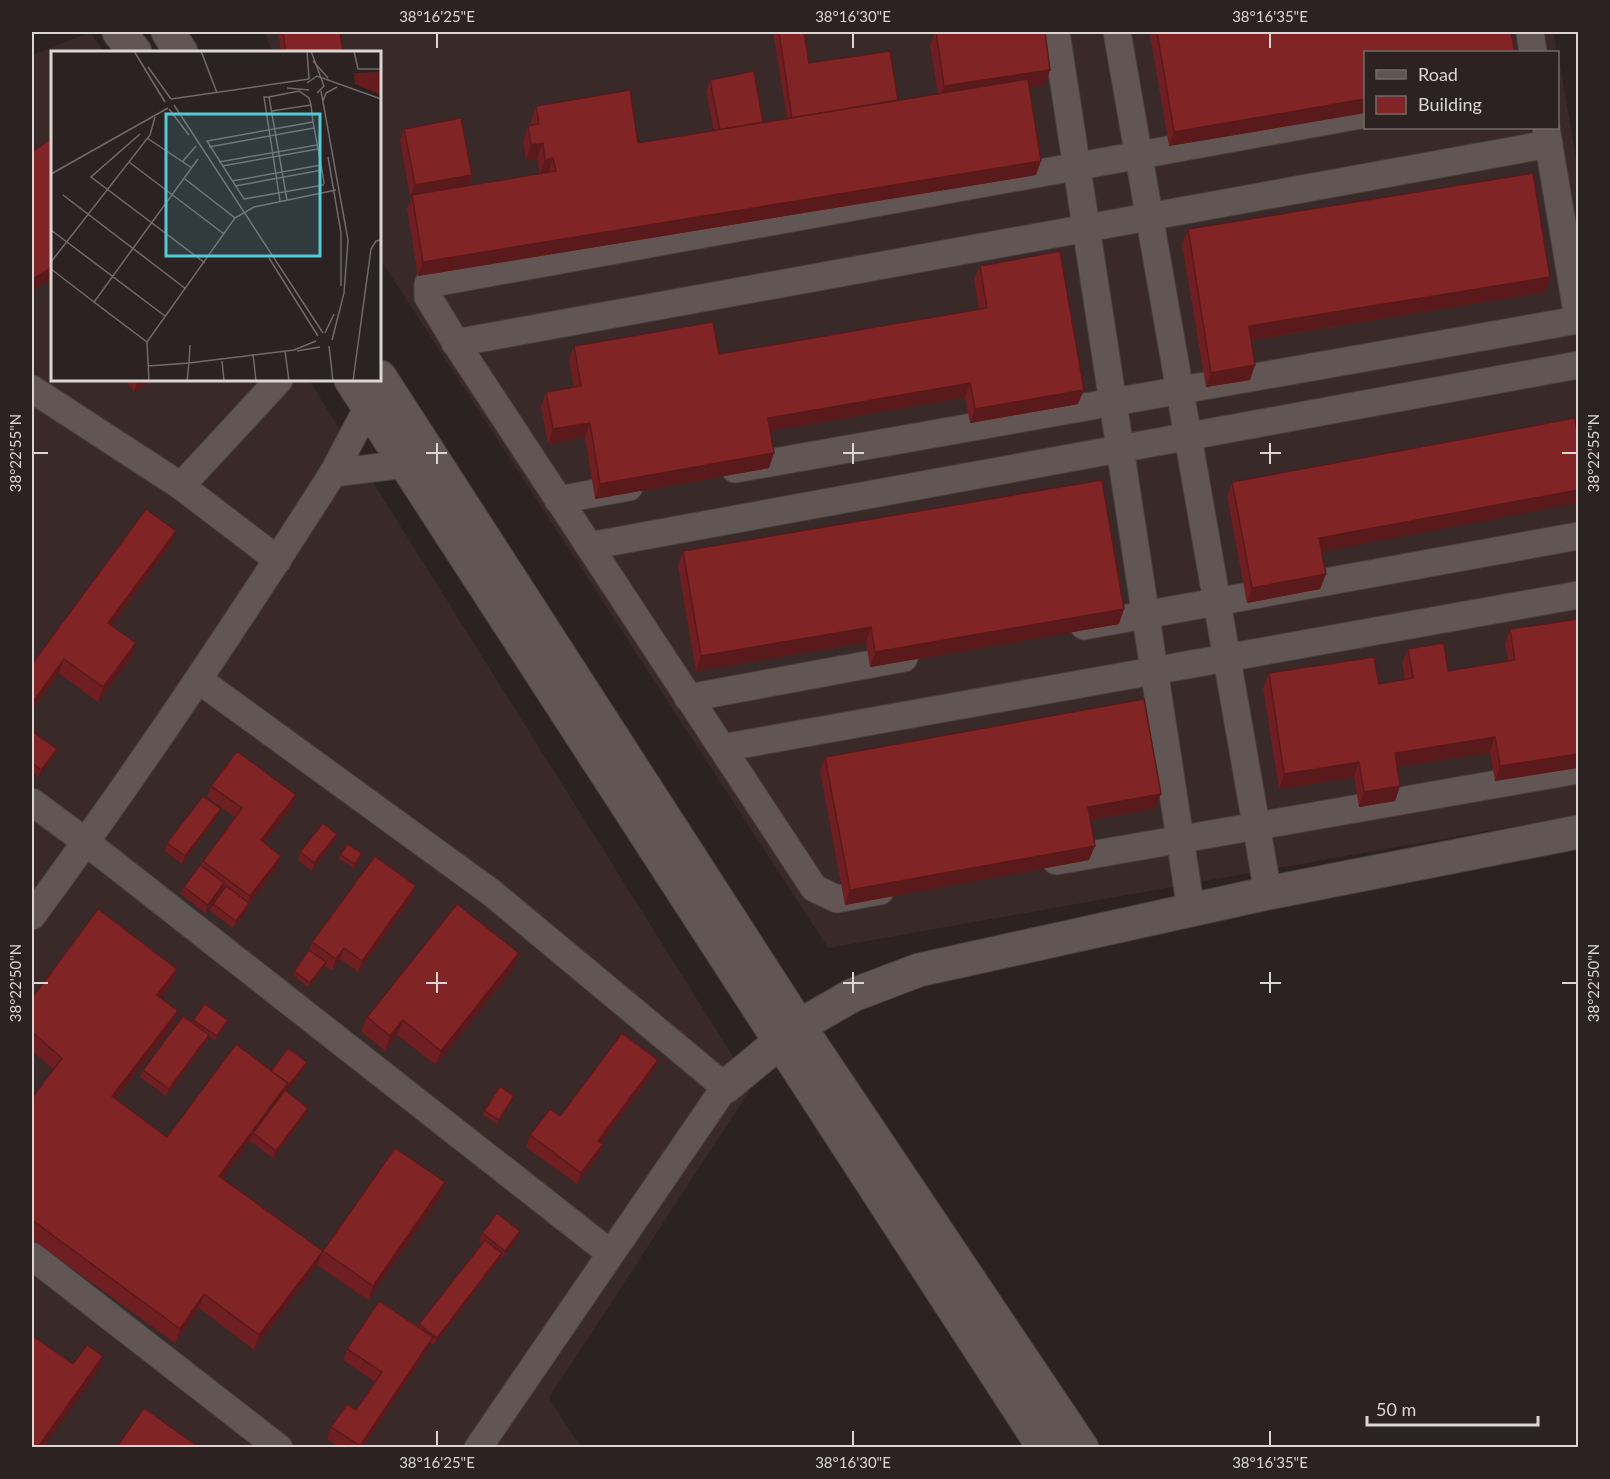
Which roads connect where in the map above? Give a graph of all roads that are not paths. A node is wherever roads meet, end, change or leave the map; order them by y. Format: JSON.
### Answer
{"nodes":[{"id":1,"x":119,"y":32,"type":"edge"},
{"id":2,"x":168,"y":32,"type":"edge"},
{"id":3,"x":1056,"y":32,"type":"edge"},
{"id":4,"x":1117,"y":32,"type":"edge"},
{"id":5,"x":1530,"y":32,"type":"edge"},
{"id":6,"x":134,"y":51,"type":"edge"},
{"id":7,"x":180,"y":51,"type":"edge"},
{"id":8,"x":1533,"y":51,"type":"edge"},
{"id":9,"x":1364,"y":114,"type":"edge"},
{"id":10,"x":1547,"y":136,"type":"edge"},
{"id":11,"x":1139,"y":156,"type":"junction"},
{"id":12,"x":1076,"y":167,"type":"junction"},
{"id":13,"x":1149,"y":216,"type":"junction"},
{"id":14,"x":1086,"y":228,"type":"junction"},
{"id":15,"x":1578,"y":319,"type":"edge"},
{"id":16,"x":456,"y":343,"type":"junction"},
{"id":17,"x":1578,"y":365,"type":"edge"},
{"id":18,"x":278,"y":381,"type":"edge"},
{"id":19,"x":370,"y":386,"type":"edge"},
{"id":20,"x":32,"y":389,"type":"edge"},
{"id":21,"x":1180,"y":390,"type":"junction"},
{"id":22,"x":1113,"y":402,"type":"junction"},
{"id":23,"x":1188,"y":436,"type":"junction"},
{"id":24,"x":1120,"y":449,"type":"junction"},
{"id":25,"x":416,"y":456,"type":"junction"},
{"id":26,"x":333,"y":473,"type":"junction"},
{"id":27,"x":712,"y":473,"type":"edge"},
{"id":28,"x":653,"y":483,"type":"edge"},
{"id":29,"x":181,"y":486,"type":"junction"},
{"id":30,"x":558,"y":500,"type":"junction"},
{"id":31,"x":1578,"y":536,"type":"edge"},
{"id":32,"x":589,"y":546,"type":"junction"},
{"id":33,"x":278,"y":560,"type":"junction"},
{"id":34,"x":1578,"y":596,"type":"edge"},
{"id":35,"x":1217,"y":602,"type":"junction"},
{"id":36,"x":1146,"y":615,"type":"junction"},
{"id":37,"x":1064,"y":630,"type":"edge"},
{"id":38,"x":923,"y":655,"type":"edge"},
{"id":39,"x":1227,"y":658,"type":"junction"},
{"id":40,"x":1154,"y":671,"type":"junction"},
{"id":41,"x":199,"y":680,"type":"junction"},
{"id":42,"x":688,"y":698,"type":"junction"},
{"id":43,"x":722,"y":748,"type":"junction"},
{"id":44,"x":1578,"y":771,"type":"edge"},
{"id":45,"x":32,"y":802,"type":"edge"},
{"id":46,"x":1257,"y":826,"type":"junction"},
{"id":47,"x":1578,"y":832,"type":"edge"},
{"id":48,"x":1180,"y":839,"type":"junction"},
{"id":49,"x":86,"y":842,"type":"junction"},
{"id":50,"x":1032,"y":865,"type":"edge"},
{"id":51,"x":906,"y":887,"type":"edge"},
{"id":52,"x":1268,"y":893,"type":"junction"},
{"id":53,"x":1191,"y":910,"type":"junction"},
{"id":54,"x":32,"y":916,"type":"edge"},
{"id":55,"x":790,"y":1033,"type":"junction"},
{"id":56,"x":725,"y":1087,"type":"junction"},
{"id":57,"x":610,"y":1253,"type":"junction"},
{"id":58,"x":32,"y":1256,"type":"edge"},
{"id":59,"x":279,"y":1448,"type":"edge"},
{"id":60,"x":478,"y":1448,"type":"edge"},
{"id":61,"x":1044,"y":1448,"type":"edge"},
{"id":62,"x":1082,"y":1448,"type":"edge"}],
"edges":[{"from":1,"to":6,"type":"street"},
{"from":2,"to":7,"type":"street"},
{"from":3,"to":12,"type":"street"},
{"from":4,"to":11,"type":"street"},
{"from":5,"to":8,"type":"street"},
{"from":9,"to":11,"type":"street"},
{"from":10,"to":13,"type":"street"},
{"from":10,"to":15,"type":"street"},
{"from":11,"to":12,"type":"street"},
{"from":11,"to":13,"type":"street"},
{"from":12,"to":14,"type":"street"},
{"from":12,"to":16,"type":"street"},
{"from":13,"to":14,"type":"street"},
{"from":13,"to":21,"type":"street"},
{"from":14,"to":16,"type":"street"},
{"from":14,"to":22,"type":"street"},
{"from":15,"to":21,"type":"street"},
{"from":16,"to":30,"type":"street"},
{"from":17,"to":23,"type":"street"},
{"from":18,"to":29,"type":"street"},
{"from":19,"to":25,"type":"street"},
{"from":19,"to":26,"type":"street"},
{"from":20,"to":29,"type":"street"},
{"from":21,"to":22,"type":"street"},
{"from":21,"to":23,"type":"street"},
{"from":22,"to":24,"type":"street"},
{"from":22,"to":27,"type":"street"},
{"from":23,"to":24,"type":"street"},
{"from":23,"to":35,"type":"street"},
{"from":24,"to":32,"type":"street"},
{"from":24,"to":36,"type":"street"},
{"from":25,"to":26,"type":"street"},
{"from":25,"to":55,"type":"street"},
{"from":26,"to":33,"type":"street"},
{"from":28,"to":30,"type":"street"},
{"from":29,"to":33,"type":"street"},
{"from":30,"to":32,"type":"street"},
{"from":31,"to":35,"type":"street"},
{"from":32,"to":42,"type":"street"},
{"from":33,"to":41,"type":"street"},
{"from":34,"to":39,"type":"street"},
{"from":35,"to":36,"type":"street"},
{"from":35,"to":39,"type":"street"},
{"from":36,"to":37,"type":"street"},
{"from":36,"to":40,"type":"street"},
{"from":38,"to":42,"type":"street"},
{"from":39,"to":40,"type":"street"},
{"from":39,"to":46,"type":"street"},
{"from":40,"to":43,"type":"street"},
{"from":40,"to":48,"type":"street"},
{"from":41,"to":49,"type":"street"},
{"from":41,"to":56,"type":"street"},
{"from":42,"to":43,"type":"street"},
{"from":43,"to":51,"type":"street"},
{"from":44,"to":46,"type":"street"},
{"from":45,"to":49,"type":"street"},
{"from":46,"to":48,"type":"street"},
{"from":46,"to":52,"type":"street"},
{"from":47,"to":52,"type":"street"},
{"from":48,"to":50,"type":"street"},
{"from":48,"to":53,"type":"street"},
{"from":49,"to":54,"type":"street"},
{"from":49,"to":57,"type":"street"},
{"from":52,"to":53,"type":"street"},
{"from":53,"to":55,"type":"street"},
{"from":55,"to":56,"type":"street"},
{"from":55,"to":61,"type":"street"},
{"from":55,"to":62,"type":"street"},
{"from":56,"to":57,"type":"street"},
{"from":57,"to":60,"type":"street"},
{"from":58,"to":59,"type":"street"}]}
